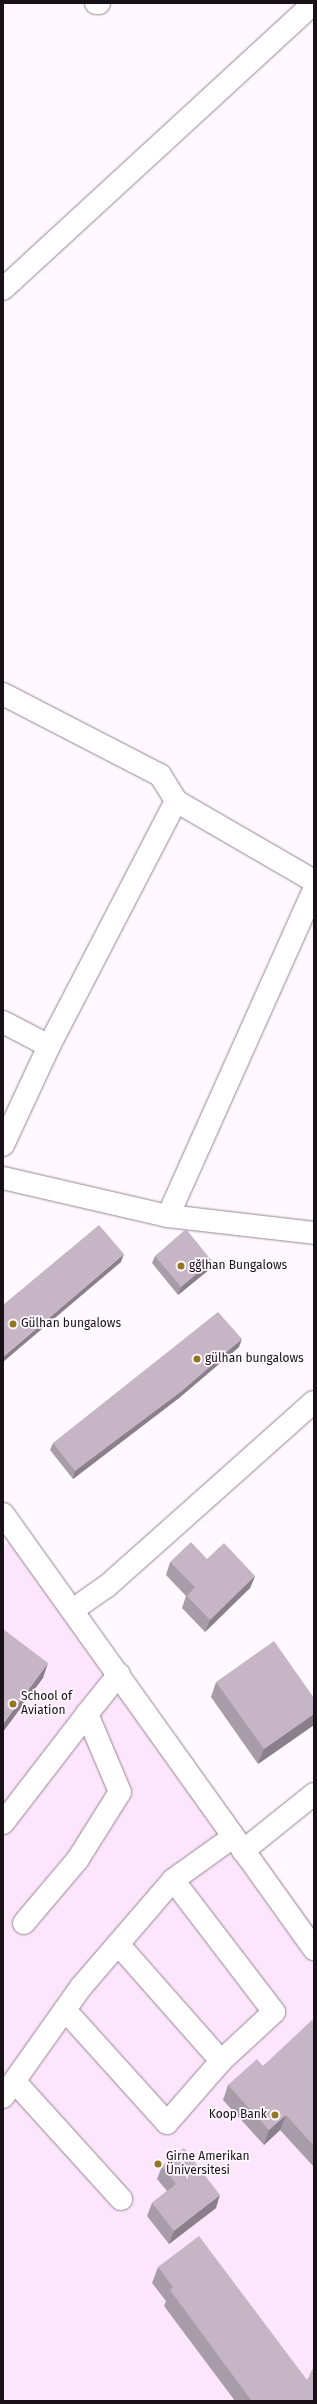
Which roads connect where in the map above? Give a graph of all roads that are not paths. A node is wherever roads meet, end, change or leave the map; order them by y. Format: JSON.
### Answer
{"nodes":[{"id":1,"x":96,"y":3,"type":"edge"},
{"id":2,"x":99,"y":3,"type":"edge"},
{"id":3,"x":314,"y":3,"type":"edge"},
{"id":4,"x":3,"y":288,"type":"edge"},
{"id":5,"x":3,"y":694,"type":"edge"},
{"id":6,"x":176,"y":801,"type":"junction"},
{"id":7,"x":314,"y":881,"type":"edge"},
{"id":8,"x":314,"y":889,"type":"edge"},
{"id":9,"x":3,"y":1022,"type":"edge"},
{"id":10,"x":49,"y":1046,"type":"junction"},
{"id":11,"x":3,"y":1144,"type":"edge"},
{"id":12,"x":3,"y":1178,"type":"edge"},
{"id":13,"x":168,"y":1216,"type":"junction"},
{"id":14,"x":314,"y":1233,"type":"edge"},
{"id":15,"x":314,"y":1402,"type":"edge"},
{"id":16,"x":3,"y":1514,"type":"edge"},
{"id":17,"x":74,"y":1609,"type":"junction"},
{"id":18,"x":119,"y":1674,"type":"junction"},
{"id":19,"x":87,"y":1714,"type":"junction"},
{"id":20,"x":314,"y":1794,"type":"edge"},
{"id":21,"x":3,"y":1824,"type":"edge"},
{"id":22,"x":238,"y":1844,"type":"junction"},
{"id":23,"x":173,"y":1880,"type":"junction"},
{"id":24,"x":24,"y":1923,"type":"dead end"},
{"id":25,"x":118,"y":1944,"type":"junction"},
{"id":26,"x":314,"y":1949,"type":"edge"},
{"id":27,"x":65,"y":2010,"type":"junction"},
{"id":28,"x":221,"y":2062,"type":"junction"},
{"id":29,"x":9,"y":2089,"type":"edge"},
{"id":30,"x":121,"y":2200,"type":"dead end"}],
"edges":[{"from":1,"to":2,"type":"street"},
{"from":3,"to":4,"type":"street"},
{"from":5,"to":6,"type":"street"},
{"from":6,"to":7,"type":"street"},
{"from":6,"to":10,"type":"street"},
{"from":8,"to":13,"type":"street"},
{"from":9,"to":10,"type":"street"},
{"from":10,"to":11,"type":"street"},
{"from":12,"to":13,"type":"street"},
{"from":13,"to":14,"type":"street"},
{"from":15,"to":17,"type":"street"},
{"from":16,"to":17,"type":"street"},
{"from":17,"to":18,"type":"street"},
{"from":18,"to":19,"type":"street"},
{"from":18,"to":22,"type":"street"},
{"from":19,"to":21,"type":"street"},
{"from":19,"to":24,"type":"street"},
{"from":20,"to":22,"type":"street"},
{"from":22,"to":23,"type":"street"},
{"from":22,"to":26,"type":"street"},
{"from":23,"to":25,"type":"street"},
{"from":23,"to":28,"type":"street"},
{"from":25,"to":27,"type":"street"},
{"from":25,"to":28,"type":"street"},
{"from":27,"to":28,"type":"street"},
{"from":27,"to":29,"type":"street"},
{"from":29,"to":30,"type":"street"}]}
